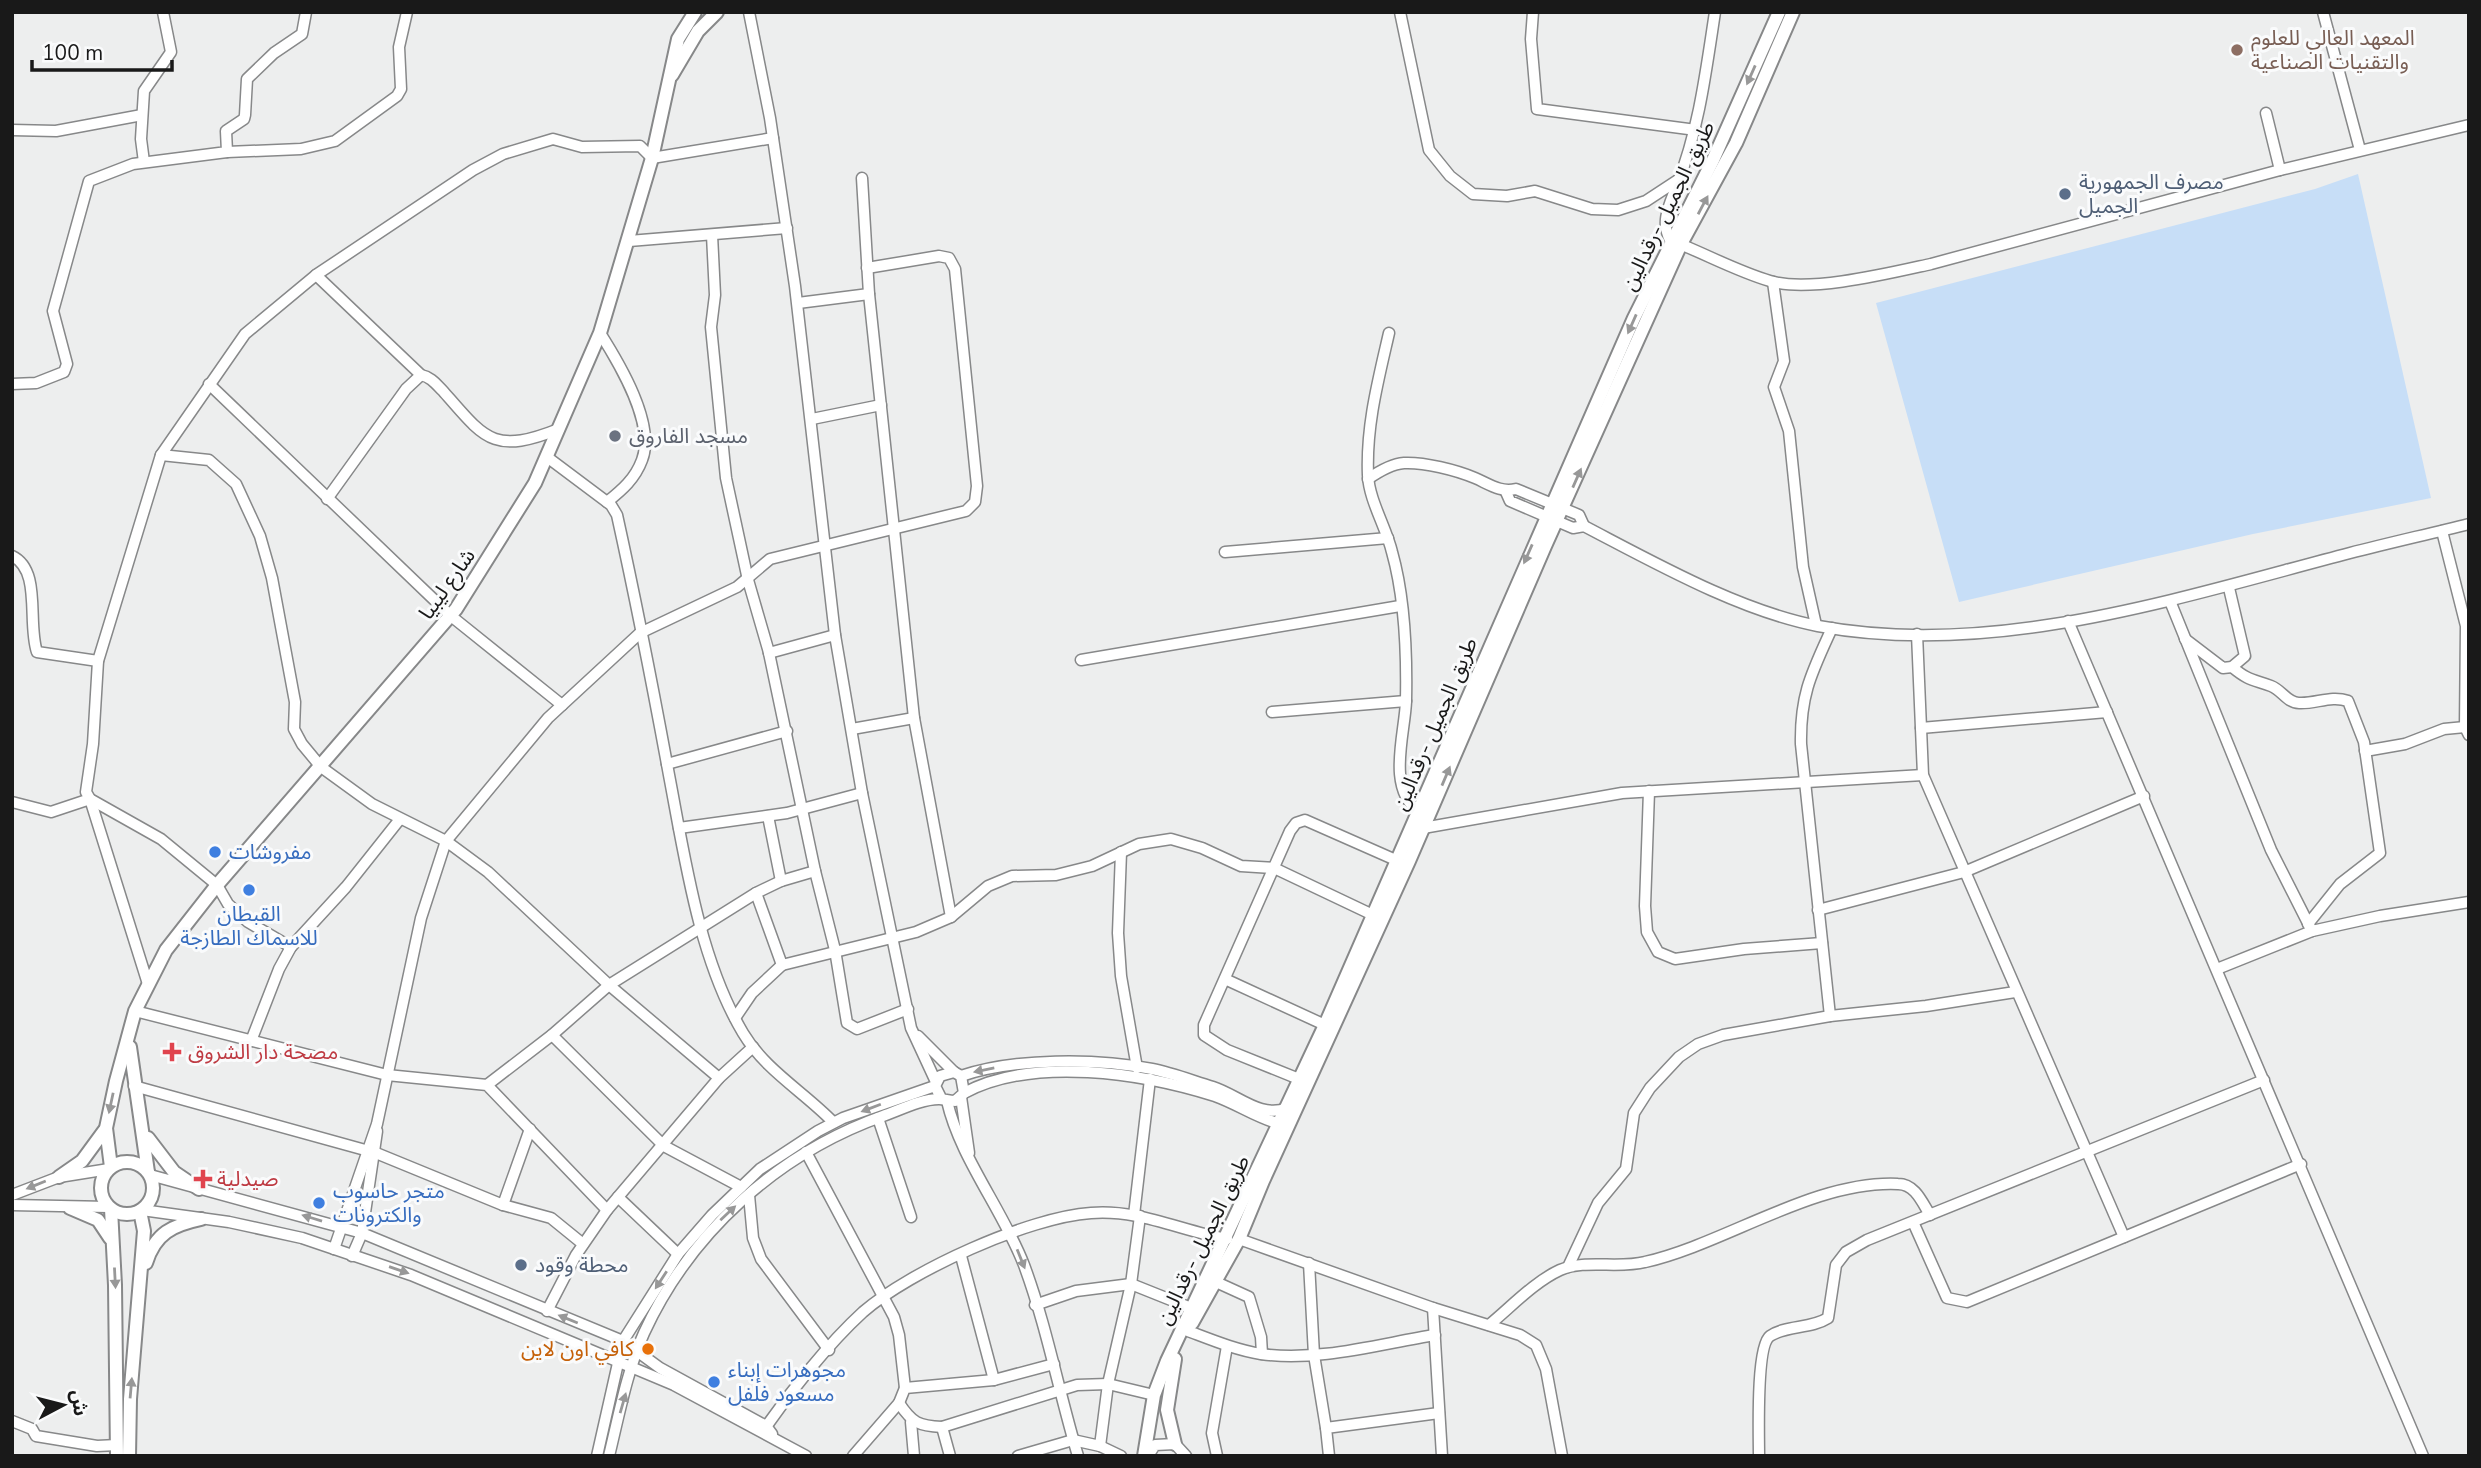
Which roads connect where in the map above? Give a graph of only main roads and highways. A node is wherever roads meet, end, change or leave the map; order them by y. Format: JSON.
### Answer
{"nodes":[{"id":1,"x":695,"y":12,"type":"edge"},
{"id":2,"x":717,"y":12,"type":"edge"},
{"id":3,"x":1779,"y":12,"type":"edge"},
{"id":4,"x":1793,"y":12,"type":"edge"},
{"id":5,"x":670,"y":78,"type":"junction"},
{"id":6,"x":1676,"y":242,"type":"junction"},
{"id":7,"x":1551,"y":519,"type":"junction"},
{"id":8,"x":129,"y":1040,"type":"junction"},
{"id":9,"x":141,"y":1122,"type":"junction"},
{"id":10,"x":1284,"y":1125,"type":"junction"},
{"id":11,"x":106,"y":1128,"type":"junction"},
{"id":12,"x":110,"y":1168,"type":"junction"},
{"id":13,"x":149,"y":1173,"type":"junction"},
{"id":14,"x":59,"y":1177,"type":"road end"},
{"id":15,"x":199,"y":1189,"type":"road end"},
{"id":16,"x":70,"y":1208,"type":"road end"},
{"id":17,"x":110,"y":1208,"type":"junction"},
{"id":18,"x":141,"y":1211,"type":"junction"},
{"id":19,"x":201,"y":1219,"type":"road end"},
{"id":20,"x":1233,"y":1239,"type":"junction"},
{"id":21,"x":113,"y":1247,"type":"junction"},
{"id":22,"x":140,"y":1283,"type":"junction"},
{"id":23,"x":1175,"y":1444,"type":"road end"},
{"id":24,"x":117,"y":1451,"type":"edge"},
{"id":25,"x":129,"y":1456,"type":"edge"},
{"id":26,"x":1146,"y":1456,"type":"edge"}],
"edges":[{"from":1,"to":5,"type":"main road","name":"شارع ليبيا"},
{"from":2,"to":5,"type":"main road"},
{"from":3,"to":6,"type":"main road","name":"طريق الجميل -رقدالين","one_way":true},
{"from":6,"to":4,"type":"main road","name":"طريق الجميل -رقدالين","one_way":true},
{"from":5,"to":8,"type":"main road","name":"شارع ليبيا"},
{"from":6,"to":7,"type":"main road","name":"طريق الجميل -رقدالين"},
{"from":10,"to":7,"type":"main road","name":"طريق الجميل -رقدالين","one_way":true},
{"from":7,"to":10,"type":"main road","name":"طريق الجميل -رقدالين","one_way":true},
{"from":8,"to":9,"type":"main road"},
{"from":8,"to":11,"type":"main road","one_way":true},
{"from":9,"to":13,"type":"main road"},
{"from":9,"to":15,"type":"main road"},
{"from":10,"to":20,"type":"main road","name":"طريق الجميل -رقدالين"},
{"from":11,"to":12,"type":"main road"},
{"from":11,"to":14,"type":"main road"},
{"from":12,"to":13,"type":"main road"},
{"from":12,"to":17,"type":"main road"},
{"from":13,"to":18,"type":"main road"},
{"from":16,"to":21,"type":"main road"},
{"from":17,"to":18,"type":"main road"},
{"from":17,"to":21,"type":"main road"},
{"from":18,"to":22,"type":"main road"},
{"from":19,"to":22,"type":"main road"},
{"from":20,"to":23,"type":"main road","name":"طريق الجميل -رقدالين"},
{"from":20,"to":26,"type":"main road","name":"طريق الجميل -رقدالين"},
{"from":21,"to":24,"type":"main road","one_way":true},
{"from":25,"to":22,"type":"main road","one_way":true}]}
